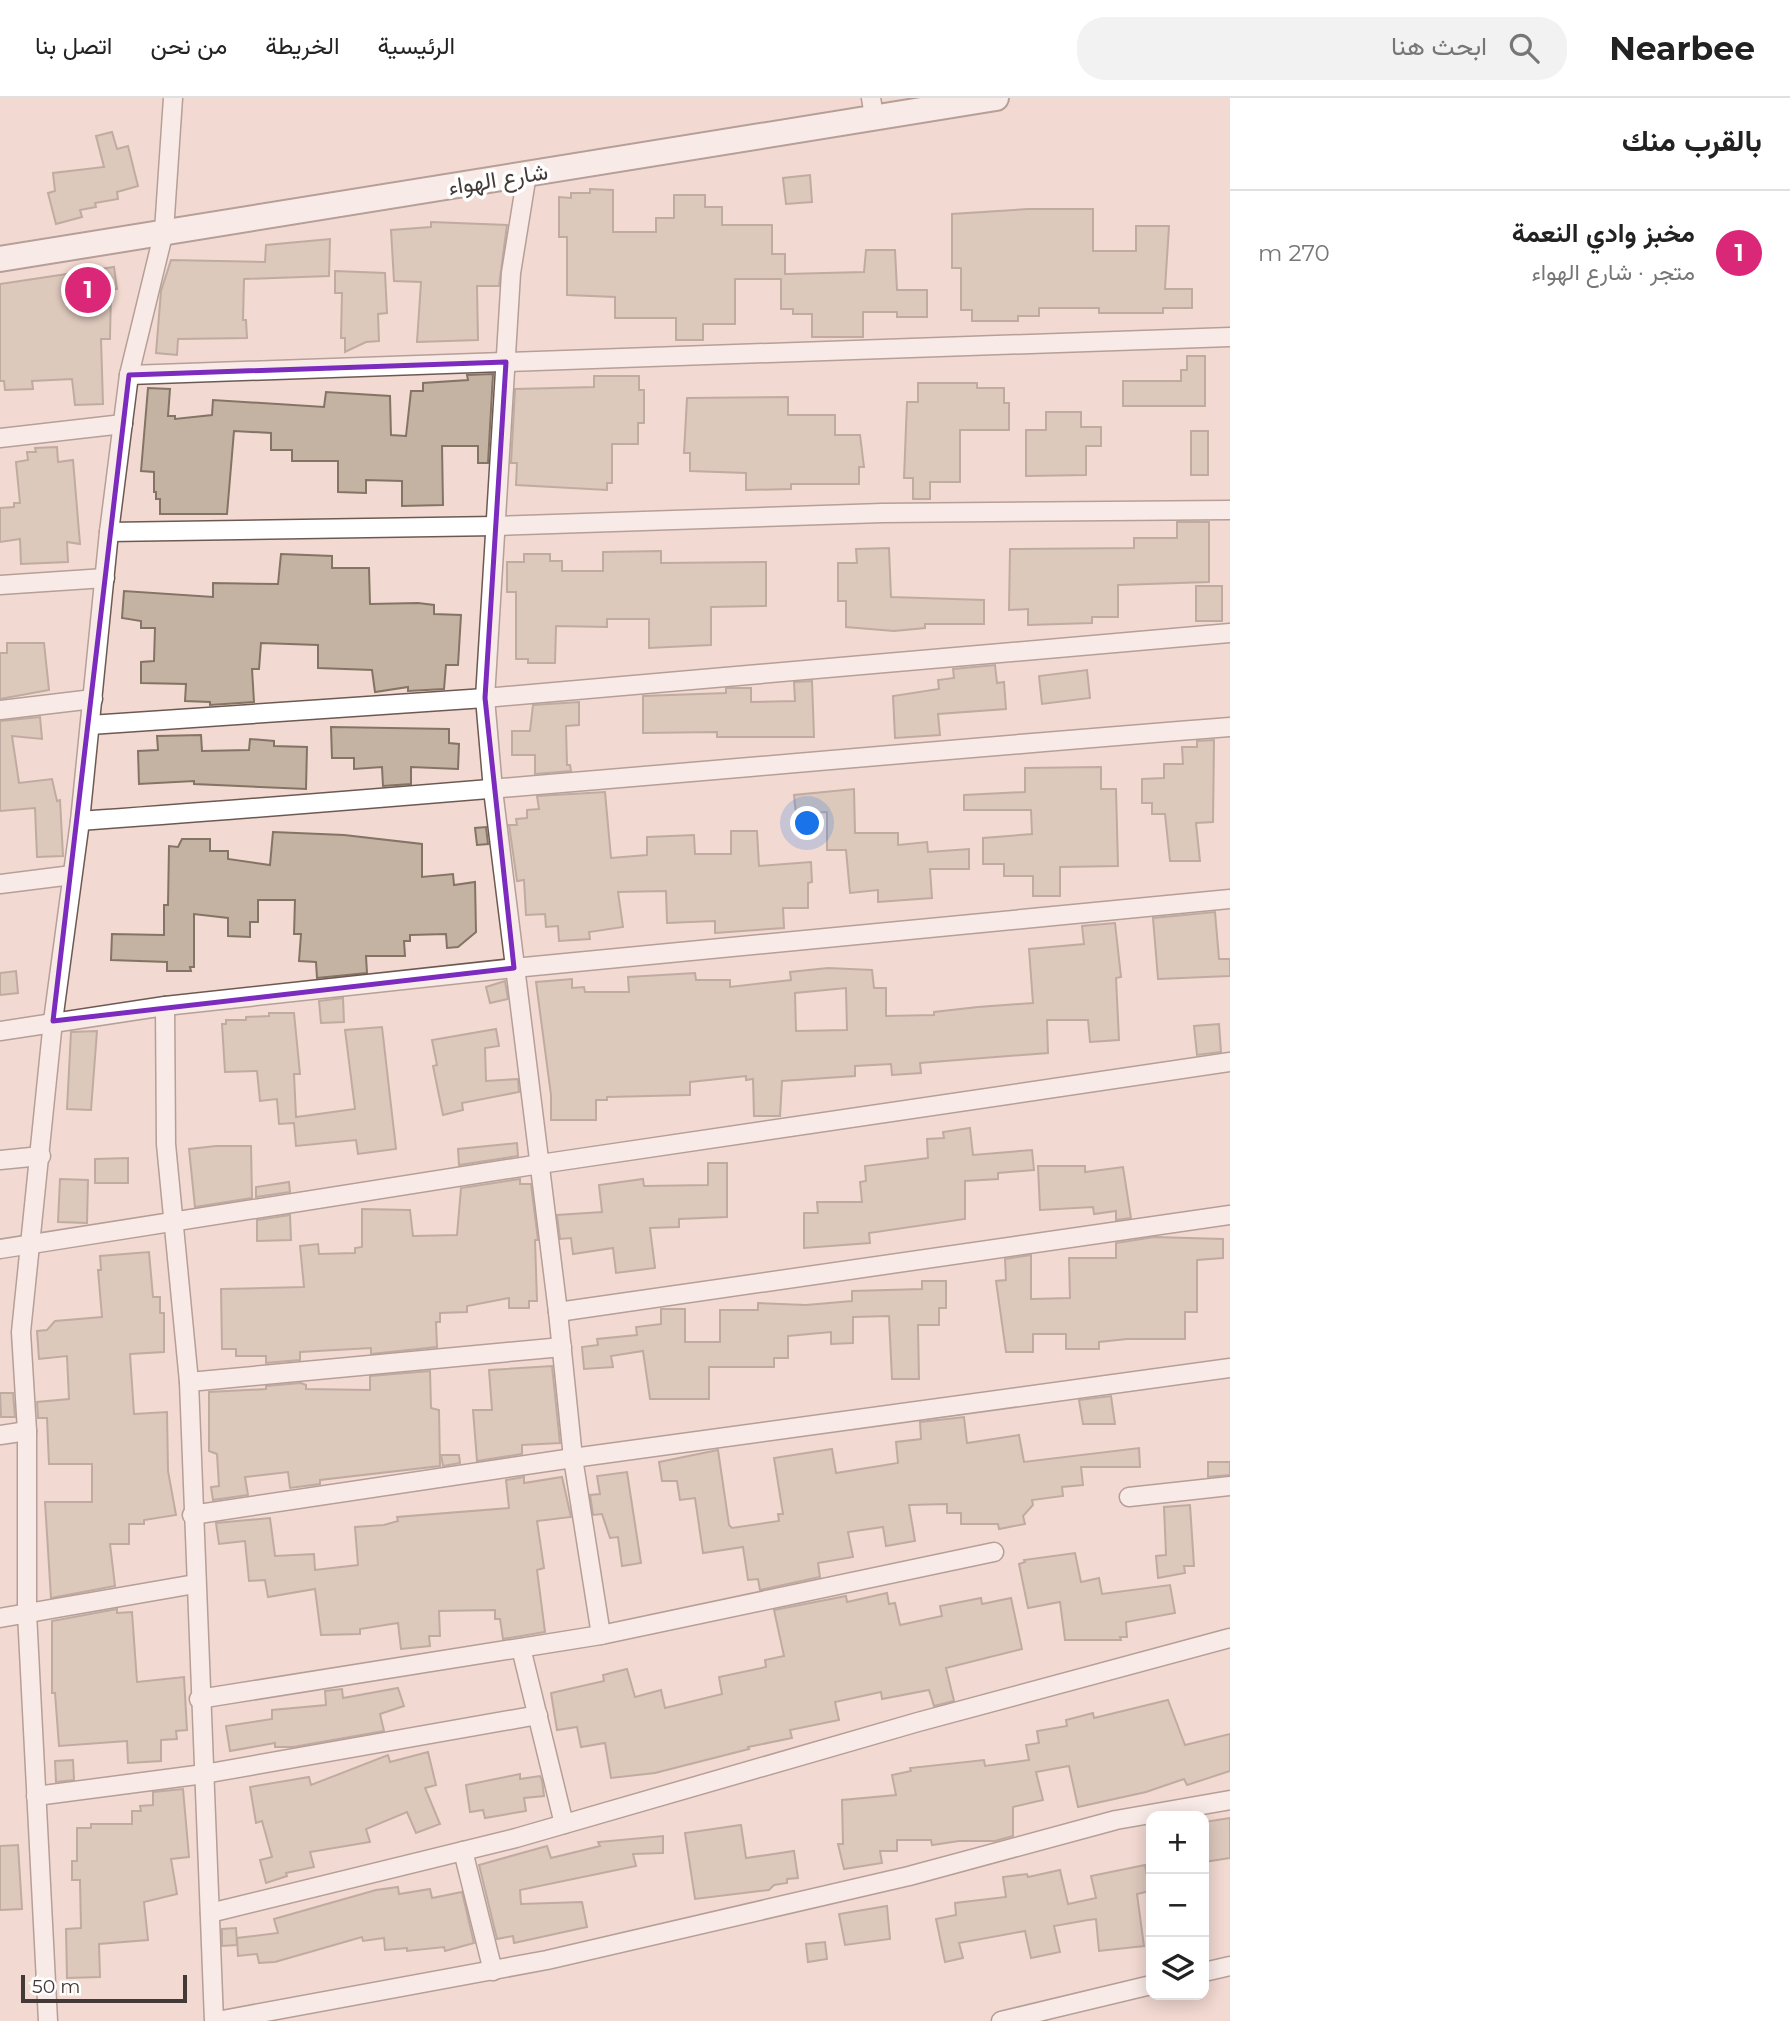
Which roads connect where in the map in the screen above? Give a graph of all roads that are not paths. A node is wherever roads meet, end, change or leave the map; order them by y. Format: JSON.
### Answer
{"nodes":[{"id":1,"x":173,"y":98,"type":"edge"},
{"id":2,"x":996,"y":98,"type":"edge"},
{"id":3,"x":872,"y":107,"type":"edge"},
{"id":4,"x":527,"y":174,"type":"junction"},
{"id":5,"x":164,"y":230,"type":"junction"},
{"id":6,"x":0,"y":259,"type":"edge"},
{"id":7,"x":1230,"y":337,"type":"edge"},
{"id":8,"x":506,"y":362,"type":"junction"},
{"id":9,"x":129,"y":375,"type":"junction"},
{"id":10,"x":123,"y":424,"type":"junction"},
{"id":11,"x":0,"y":438,"type":"edge"},
{"id":12,"x":1230,"y":510,"type":"edge"},
{"id":13,"x":496,"y":526,"type":"junction"},
{"id":14,"x":109,"y":532,"type":"junction"},
{"id":15,"x":105,"y":578,"type":"junction"},
{"id":16,"x":0,"y":585,"type":"edge"},
{"id":17,"x":1230,"y":633,"type":"edge"},
{"id":18,"x":485,"y":698,"type":"junction"},
{"id":19,"x":93,"y":699,"type":"junction"},
{"id":20,"x":0,"y":710,"type":"edge"},
{"id":21,"x":90,"y":725,"type":"junction"},
{"id":22,"x":1230,"y":727,"type":"edge"},
{"id":23,"x":493,"y":790,"type":"junction"},
{"id":24,"x":80,"y":821,"type":"junction"},
{"id":25,"x":72,"y":875,"type":"junction"},
{"id":26,"x":0,"y":884,"type":"edge"},
{"id":27,"x":1230,"y":899,"type":"edge"},
{"id":28,"x":514,"y":968,"type":"junction"},
{"id":29,"x":164,"y":1006,"type":"junction"},
{"id":30,"x":53,"y":1021,"type":"junction"},
{"id":31,"x":0,"y":1031,"type":"edge"},
{"id":32,"x":1230,"y":1062,"type":"edge"},
{"id":33,"x":41,"y":1156,"type":"junction"},
{"id":34,"x":0,"y":1160,"type":"edge"},
{"id":35,"x":540,"y":1164,"type":"junction"},
{"id":36,"x":1230,"y":1215,"type":"edge"},
{"id":37,"x":173,"y":1220,"type":"junction"},
{"id":38,"x":32,"y":1243,"type":"junction"},
{"id":39,"x":0,"y":1249,"type":"edge"},
{"id":40,"x":558,"y":1311,"type":"junction"},
{"id":41,"x":562,"y":1348,"type":"junction"},
{"id":42,"x":1230,"y":1368,"type":"edge"},
{"id":43,"x":189,"y":1382,"type":"junction"},
{"id":44,"x":27,"y":1431,"type":"junction"},
{"id":45,"x":0,"y":1435,"type":"edge"},
{"id":46,"x":573,"y":1458,"type":"junction"},
{"id":47,"x":1230,"y":1486,"type":"edge"},
{"id":48,"x":1129,"y":1497,"type":"dead end"},
{"id":49,"x":192,"y":1516,"type":"junction"},
{"id":50,"x":994,"y":1552,"type":"dead end"},
{"id":51,"x":195,"y":1584,"type":"junction"},
{"id":52,"x":27,"y":1613,"type":"junction"},
{"id":53,"x":0,"y":1618,"type":"edge"},
{"id":54,"x":601,"y":1635,"type":"junction"},
{"id":55,"x":1230,"y":1638,"type":"edge"},
{"id":56,"x":521,"y":1648,"type":"junction"},
{"id":57,"x":199,"y":1699,"type":"junction"},
{"id":58,"x":538,"y":1715,"type":"junction"},
{"id":59,"x":204,"y":1774,"type":"junction"},
{"id":60,"x":36,"y":1796,"type":"junction"},
{"id":61,"x":1230,"y":1800,"type":"edge"},
{"id":62,"x":564,"y":1824,"type":"junction"},
{"id":63,"x":463,"y":1852,"type":"junction"},
{"id":64,"x":210,"y":1913,"type":"junction"},
{"id":65,"x":1230,"y":1966,"type":"edge"},
{"id":66,"x":493,"y":1971,"type":"junction"},
{"id":67,"x":1209,"y":1971,"type":"edge"},
{"id":68,"x":1146,"y":1986,"type":"edge"},
{"id":69,"x":48,"y":2021,"type":"edge"},
{"id":70,"x":215,"y":2021,"type":"edge"},
{"id":71,"x":1001,"y":2021,"type":"edge"}],
"edges":[{"from":1,"to":5,"type":"street"},
{"from":2,"to":3,"type":"street","name":"شارع الهواء"},
{"from":3,"to":4,"type":"street","name":"شارع الهواء"},
{"from":4,"to":5,"type":"street","name":"شارع الهواء"},
{"from":4,"to":8,"type":"street"},
{"from":5,"to":6,"type":"street","name":"شارع الهواء"},
{"from":5,"to":9,"type":"street"},
{"from":7,"to":8,"type":"street"},
{"from":8,"to":9,"type":"street"},
{"from":8,"to":13,"type":"street"},
{"from":9,"to":10,"type":"street"},
{"from":10,"to":11,"type":"street"},
{"from":10,"to":14,"type":"street"},
{"from":12,"to":13,"type":"street"},
{"from":13,"to":14,"type":"street"},
{"from":13,"to":18,"type":"street"},
{"from":14,"to":15,"type":"street"},
{"from":15,"to":16,"type":"street"},
{"from":15,"to":19,"type":"street"},
{"from":17,"to":18,"type":"street"},
{"from":18,"to":21,"type":"street"},
{"from":18,"to":23,"type":"street"},
{"from":19,"to":20,"type":"street"},
{"from":19,"to":21,"type":"street"},
{"from":21,"to":24,"type":"street"},
{"from":22,"to":23,"type":"street"},
{"from":23,"to":24,"type":"street"},
{"from":23,"to":28,"type":"street"},
{"from":24,"to":25,"type":"street"},
{"from":25,"to":26,"type":"street"},
{"from":25,"to":30,"type":"street"},
{"from":27,"to":28,"type":"street"},
{"from":28,"to":29,"type":"street"},
{"from":28,"to":35,"type":"street"},
{"from":29,"to":30,"type":"street"},
{"from":29,"to":37,"type":"street"},
{"from":30,"to":31,"type":"street"},
{"from":30,"to":33,"type":"street"},
{"from":32,"to":35,"type":"street"},
{"from":33,"to":34,"type":"street"},
{"from":33,"to":38,"type":"street"},
{"from":35,"to":37,"type":"street"},
{"from":35,"to":40,"type":"street"},
{"from":36,"to":40,"type":"street"},
{"from":37,"to":38,"type":"street"},
{"from":37,"to":43,"type":"street"},
{"from":38,"to":39,"type":"street"},
{"from":38,"to":44,"type":"street"},
{"from":40,"to":41,"type":"street"},
{"from":41,"to":43,"type":"street"},
{"from":41,"to":46,"type":"street"},
{"from":42,"to":46,"type":"street"},
{"from":43,"to":49,"type":"street"},
{"from":44,"to":45,"type":"street"},
{"from":44,"to":52,"type":"street"},
{"from":46,"to":49,"type":"street"},
{"from":46,"to":54,"type":"street"},
{"from":47,"to":48,"type":"street"},
{"from":49,"to":51,"type":"street"},
{"from":50,"to":54,"type":"street"},
{"from":51,"to":52,"type":"street"},
{"from":51,"to":57,"type":"street"},
{"from":52,"to":53,"type":"street"},
{"from":52,"to":60,"type":"street"},
{"from":54,"to":56,"type":"street"},
{"from":55,"to":62,"type":"street"},
{"from":56,"to":57,"type":"street"},
{"from":56,"to":58,"type":"street"},
{"from":57,"to":59,"type":"street"},
{"from":58,"to":59,"type":"street"},
{"from":58,"to":62,"type":"street"},
{"from":59,"to":60,"type":"street"},
{"from":59,"to":64,"type":"street"},
{"from":60,"to":69,"type":"street"},
{"from":61,"to":66,"type":"street"},
{"from":62,"to":63,"type":"street"},
{"from":63,"to":64,"type":"street"},
{"from":63,"to":66,"type":"street"},
{"from":64,"to":70,"type":"street"},
{"from":65,"to":67,"type":"street"},
{"from":66,"to":70,"type":"street"},
{"from":68,"to":71,"type":"street"}]}
